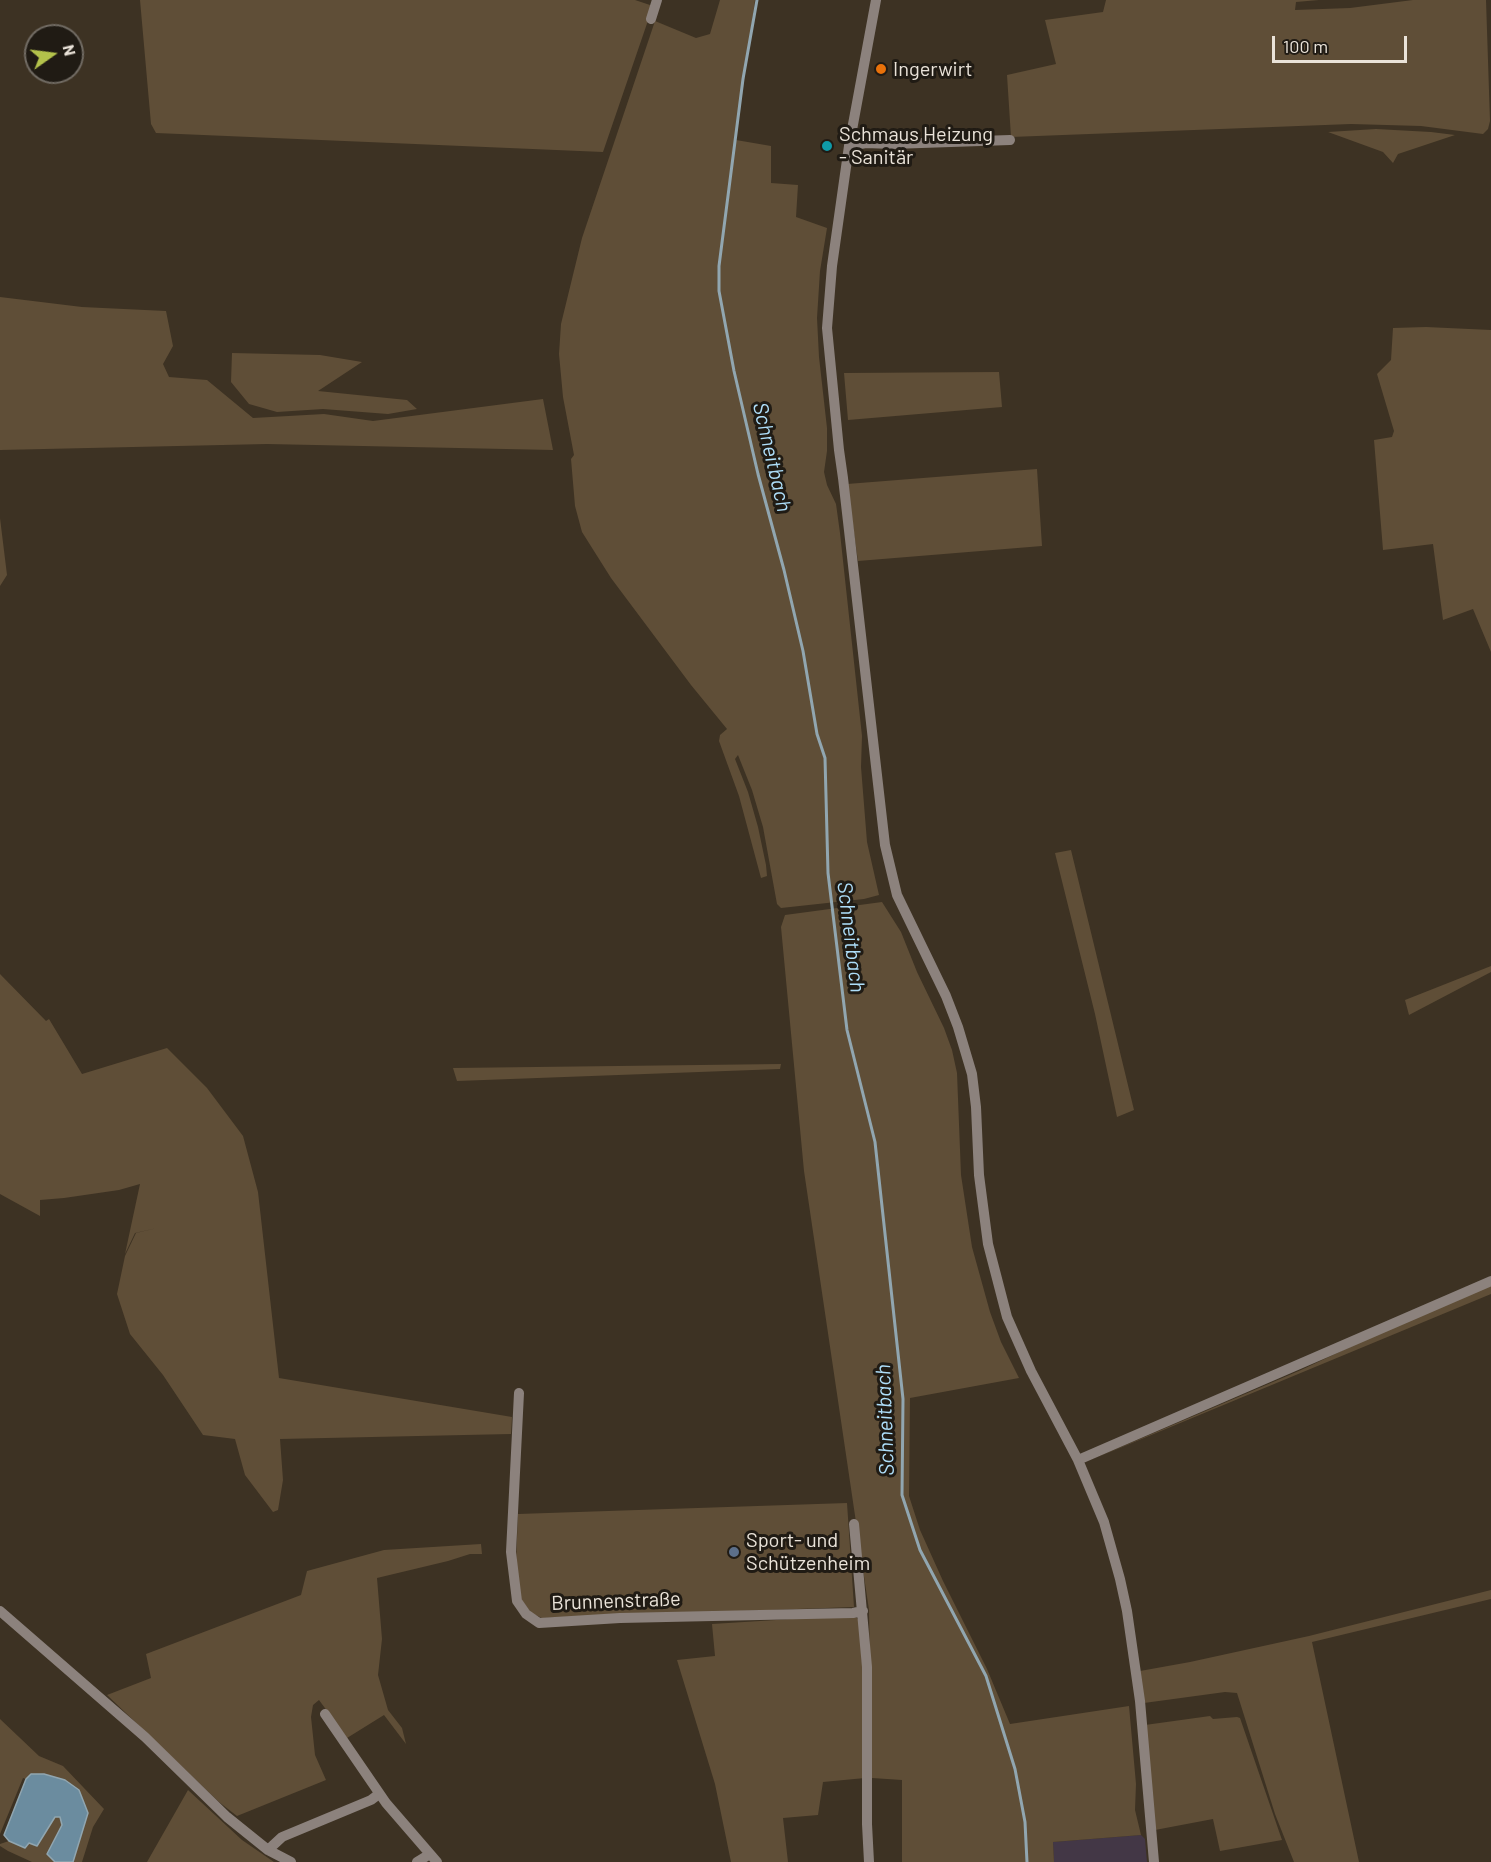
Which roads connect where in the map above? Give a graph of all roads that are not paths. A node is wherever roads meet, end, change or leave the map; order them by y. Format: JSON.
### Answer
{"nodes":[{"id":1,"x":657,"y":0,"type":"edge"},
{"id":2,"x":876,"y":0,"type":"edge"},
{"id":3,"x":651,"y":19,"type":"dead end"},
{"id":4,"x":1010,"y":140,"type":"dead end"},
{"id":5,"x":849,"y":146,"type":"junction"},
{"id":6,"x":1491,"y":1281,"type":"edge"},
{"id":7,"x":519,"y":1393,"type":"dead end"},
{"id":8,"x":1078,"y":1460,"type":"junction"},
{"id":9,"x":854,"y":1524,"type":"dead end"},
{"id":10,"x":0,"y":1611,"type":"edge"},
{"id":11,"x":863,"y":1611,"type":"junction"},
{"id":12,"x":325,"y":1714,"type":"dead end"},
{"id":13,"x":380,"y":1794,"type":"junction"},
{"id":14,"x":268,"y":1850,"type":"junction"},
{"id":15,"x":434,"y":1858,"type":"edge"},
{"id":16,"x":291,"y":1862,"type":"edge"},
{"id":17,"x":417,"y":1862,"type":"edge"},
{"id":18,"x":869,"y":1862,"type":"edge"},
{"id":19,"x":1154,"y":1862,"type":"edge"}],
"edges":[{"from":1,"to":3,"type":"street"},
{"from":2,"to":5,"type":"street"},
{"from":4,"to":5,"type":"street"},
{"from":5,"to":8,"type":"street"},
{"from":6,"to":8,"type":"street"},
{"from":7,"to":11,"type":"street","name":"Brunnenstraße"},
{"from":8,"to":19,"type":"street"},
{"from":9,"to":11,"type":"street"},
{"from":10,"to":14,"type":"street"},
{"from":11,"to":18,"type":"street"},
{"from":12,"to":13,"type":"street"},
{"from":13,"to":14,"type":"street"},
{"from":13,"to":15,"type":"street"},
{"from":14,"to":16,"type":"street"},
{"from":15,"to":17,"type":"street"}]}
